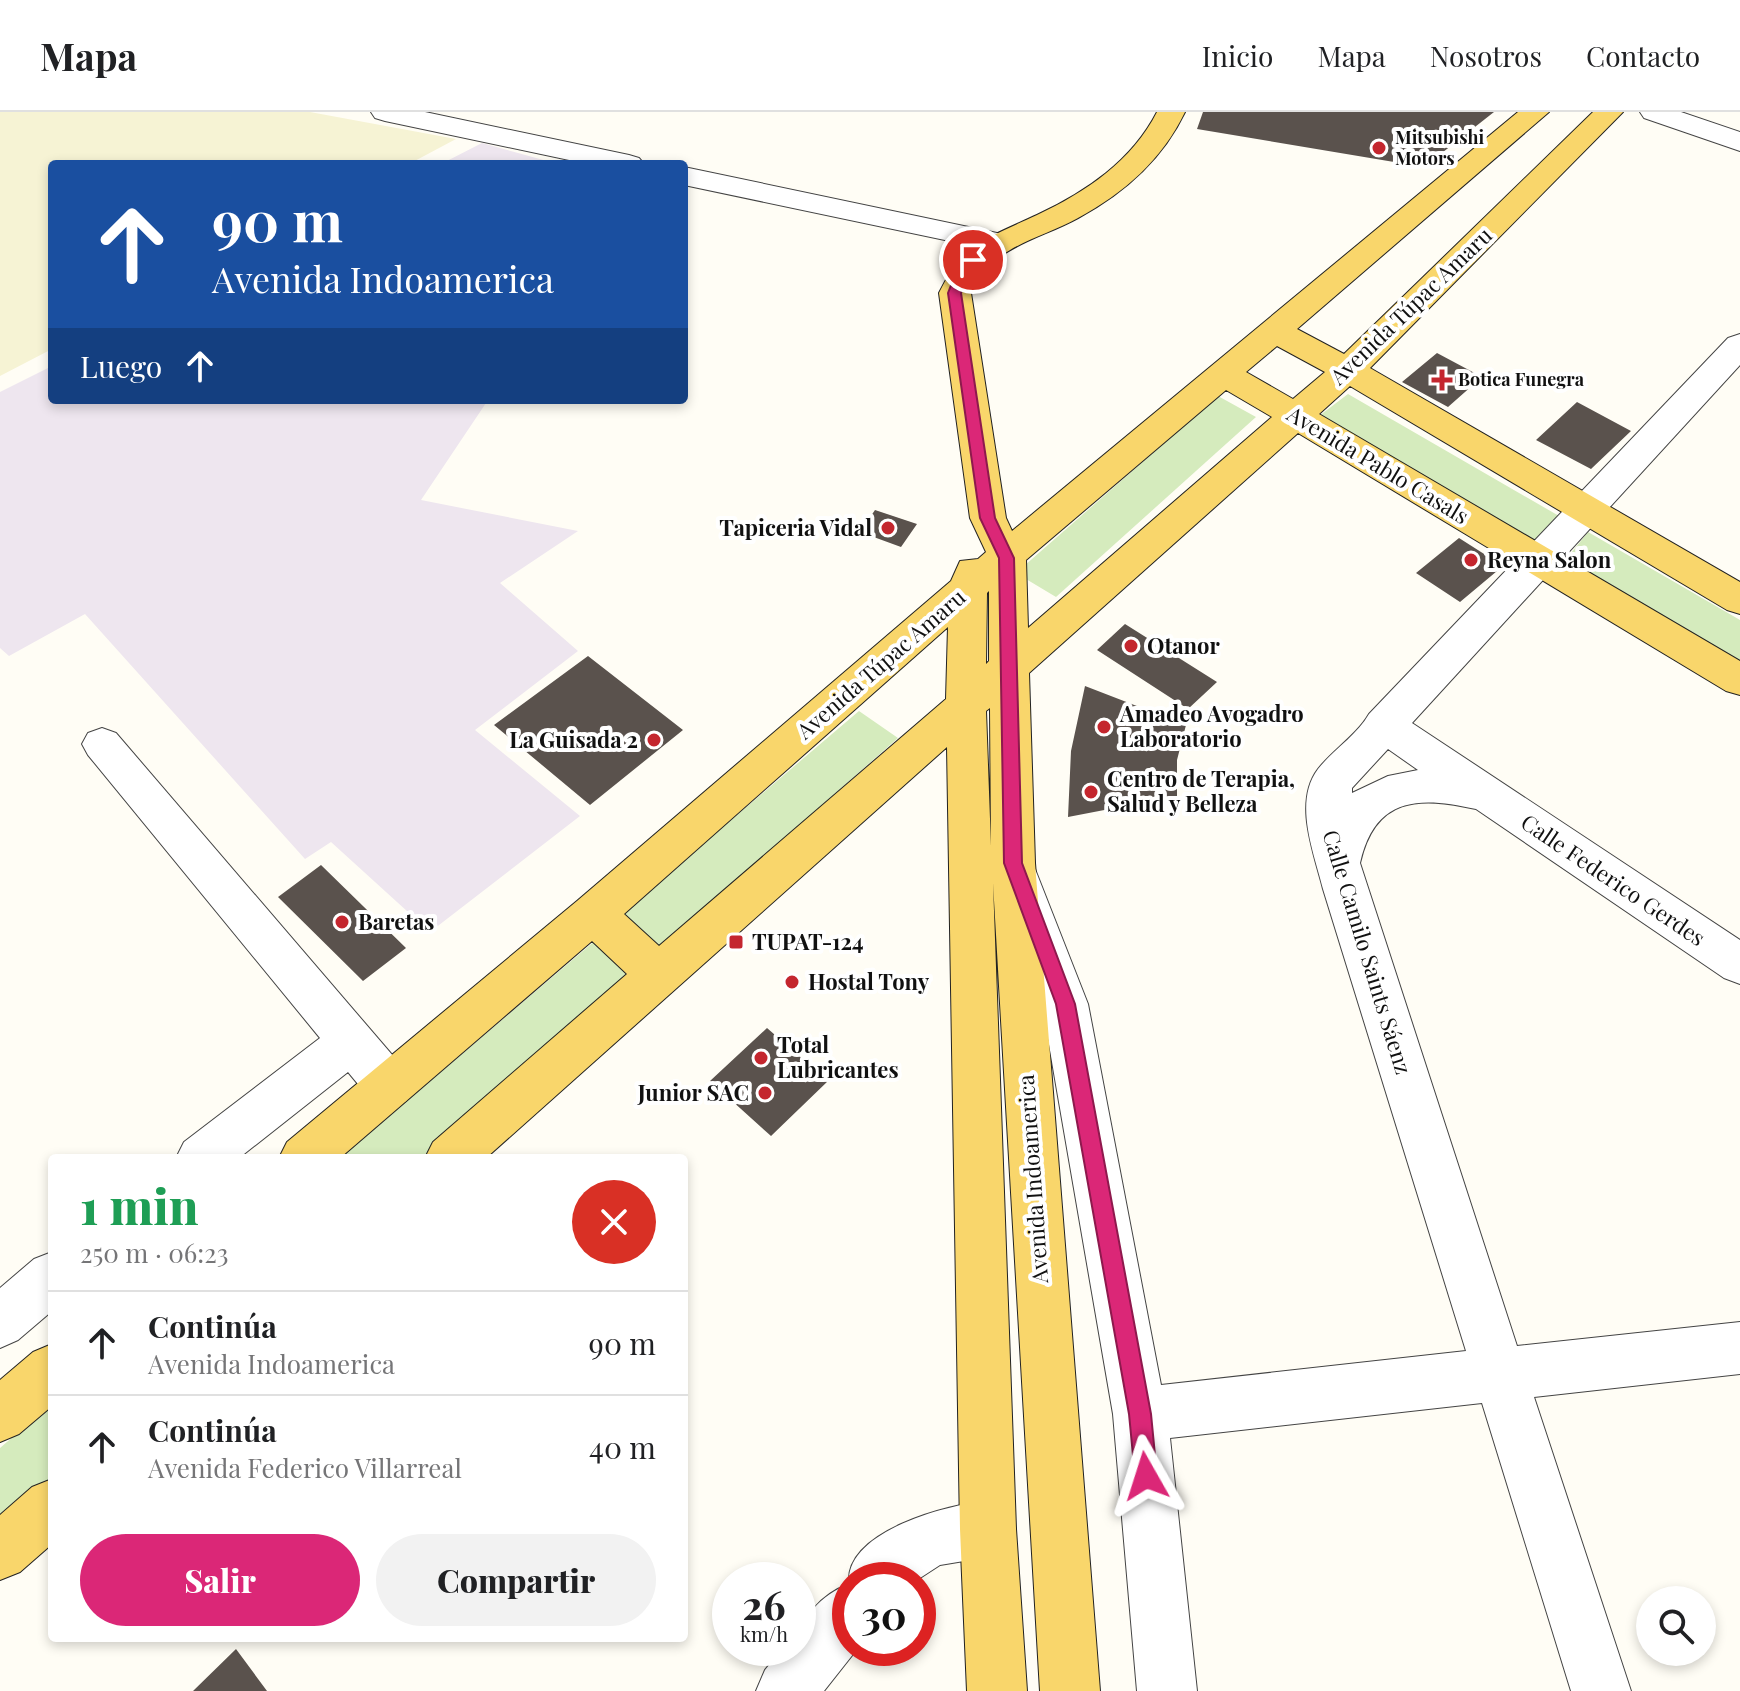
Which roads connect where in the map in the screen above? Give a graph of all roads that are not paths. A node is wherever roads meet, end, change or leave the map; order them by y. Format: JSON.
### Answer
{"nodes":[{"id":1,"x":385,"y":112,"type":"edge"},
{"id":2,"x":1171,"y":112,"type":"edge"},
{"id":3,"x":1535,"y":112,"type":"edge"},
{"id":4,"x":1609,"y":112,"type":"edge"},
{"id":5,"x":1654,"y":112,"type":"edge"},
{"id":6,"x":1740,"y":142,"type":"edge"},
{"id":7,"x":610,"y":160,"type":"edge"},
{"id":8,"x":688,"y":177,"type":"edge"},
{"id":9,"x":997,"y":242,"type":"junction"},
{"id":10,"x":1274,"y":331,"type":"junction"},
{"id":11,"x":1740,"y":345,"type":"edge"},
{"id":12,"x":1348,"y":370,"type":"junction"},
{"id":13,"x":1223,"y":373,"type":"junction"},
{"id":14,"x":1296,"y":415,"type":"junction"},
{"id":15,"x":1585,"y":511,"type":"junction"},
{"id":16,"x":988,"y":518,"type":"junction"},
{"id":17,"x":1007,"y":558,"type":"junction"},
{"id":18,"x":1536,"y":561,"type":"junction"},
{"id":19,"x":968,"y":588,"type":"junction"},
{"id":20,"x":1740,"y":600,"type":"edge"},
{"id":21,"x":1011,"y":666,"type":"junction"},
{"id":22,"x":1740,"y":680,"type":"edge"},
{"id":23,"x":966,"y":705,"type":"junction"},
{"id":24,"x":1383,"y":725,"type":"junction"},
{"id":25,"x":102,"y":744,"type":"dead end"},
{"id":26,"x":1487,"y":795,"type":"junction"},
{"id":27,"x":1013,"y":863,"type":"junction"},
{"id":28,"x":1338,"y":863,"type":"junction"},
{"id":29,"x":593,"y":914,"type":"junction"},
{"id":30,"x":1740,"y":964,"type":"edge"},
{"id":31,"x":659,"y":974,"type":"junction"},
{"id":32,"x":351,"y":1041,"type":"junction"},
{"id":33,"x":389,"y":1086,"type":"junction"},
{"id":34,"x":206,"y":1154,"type":"edge"},
{"id":35,"x":309,"y":1154,"type":"edge"},
{"id":36,"x":455,"y":1154,"type":"edge"},
{"id":37,"x":48,"y":1280,"type":"edge"},
{"id":38,"x":0,"y":1322,"type":"edge"},
{"id":39,"x":1740,"y":1348,"type":"edge"},
{"id":40,"x":1499,"y":1372,"type":"junction"},
{"id":41,"x":48,"y":1374,"type":"edge"},
{"id":42,"x":1140,"y":1414,"type":"junction"},
{"id":43,"x":0,"y":1415,"type":"edge"},
{"id":44,"x":48,"y":1510,"type":"edge"},
{"id":45,"x":988,"y":1529,"type":"junction"},
{"id":46,"x":0,"y":1552,"type":"edge"},
{"id":47,"x":896,"y":1562,"type":"edge"},
{"id":48,"x":832,"y":1634,"type":"edge"},
{"id":49,"x":786,"y":1691,"type":"edge"},
{"id":50,"x":997,"y":1691,"type":"edge"},
{"id":51,"x":1070,"y":1691,"type":"edge"},
{"id":52,"x":1167,"y":1691,"type":"edge"},
{"id":53,"x":1601,"y":1691,"type":"edge"}],
"edges":[{"from":1,"to":7,"type":"street"},
{"from":2,"to":9,"type":"main road"},
{"from":3,"to":10,"type":"main road","name":"Avenida Túpac Amaru"},
{"from":4,"to":12,"type":"main road","name":"Avenida Túpac Amaru"},
{"from":5,"to":6,"type":"street"},
{"from":8,"to":9,"type":"street"},
{"from":9,"to":16,"type":"main road"},
{"from":10,"to":12,"type":"main road"},
{"from":10,"to":13,"type":"main road","name":"Avenida Túpac Amaru"},
{"from":11,"to":15,"type":"street","name":"Calle Camilo Saints Sáenz"},
{"from":12,"to":14,"type":"main road","name":"Avenida Túpac Amaru"},
{"from":12,"to":15,"type":"main road"},
{"from":13,"to":14,"type":"main road","name":"Avenida Pablo Casals"},
{"from":13,"to":17,"type":"main road","name":"Avenida Túpac Amaru"},
{"from":14,"to":18,"type":"main road","name":"Avenida Pablo Casals"},
{"from":14,"to":21,"type":"main road","name":"Avenida Túpac Amaru"},
{"from":15,"to":18,"type":"street","name":"Calle Camilo Saints Sáenz"},
{"from":15,"to":20,"type":"main road"},
{"from":16,"to":17,"type":"main road"},
{"from":16,"to":19,"type":"main road"},
{"from":17,"to":19,"type":"main road","name":"Avenida Túpac Amaru"},
{"from":17,"to":21,"type":"main road","name":"Avenida Indoamerica"},
{"from":18,"to":22,"type":"main road","name":"Avenida Pablo Casals"},
{"from":18,"to":24,"type":"street","name":"Calle Camilo Saints Sáenz"},
{"from":19,"to":23,"type":"main road"},
{"from":19,"to":29,"type":"main road","name":"Avenida Túpac Amaru"},
{"from":21,"to":23,"type":"main road","name":"Avenida Túpac Amaru"},
{"from":21,"to":27,"type":"main road","name":"Avenida Indoamerica"},
{"from":23,"to":31,"type":"main road","name":"Avenida Túpac Amaru"},
{"from":23,"to":45,"type":"main road"},
{"from":24,"to":26,"type":"street","name":"Calle Federico Gerdes"},
{"from":24,"to":28,"type":"street","name":"Calle Camilo Saints Sáenz"},
{"from":25,"to":32,"type":"street"},
{"from":26,"to":28,"type":"street","name":"Calle Federico Gerdes"},
{"from":26,"to":30,"type":"street","name":"Calle Federico Gerdes"},
{"from":27,"to":42,"type":"street"},
{"from":27,"to":51,"type":"main road","name":"Avenida Indoamerica"},
{"from":28,"to":40,"type":"street","name":"Calle Camilo Saints Sáenz"},
{"from":29,"to":31,"type":"main road"},
{"from":29,"to":33,"type":"main road","name":"Avenida Túpac Amaru"},
{"from":31,"to":36,"type":"main road","name":"Avenida Túpac Amaru"},
{"from":32,"to":33,"type":"street"},
{"from":32,"to":34,"type":"street"},
{"from":33,"to":35,"type":"main road","name":"Avenida Túpac Amaru"},
{"from":37,"to":38,"type":"street"},
{"from":39,"to":40,"type":"street"},
{"from":40,"to":42,"type":"street"},
{"from":40,"to":53,"type":"street","name":"Calle Camilo Saints Sáenz"},
{"from":41,"to":43,"type":"main road"},
{"from":42,"to":52,"type":"street"},
{"from":44,"to":46,"type":"main road"},
{"from":45,"to":47,"type":"street"},
{"from":45,"to":50,"type":"main road"},
{"from":48,"to":49,"type":"street"}]}
